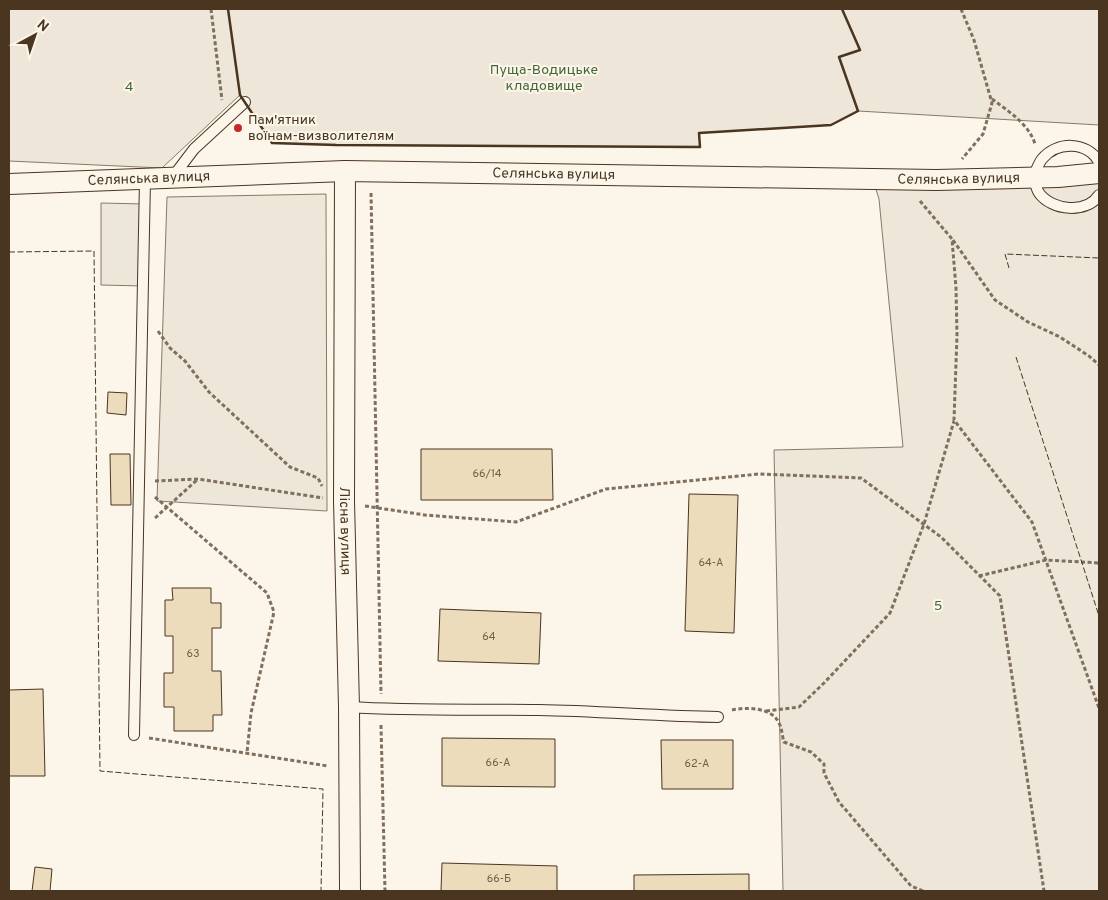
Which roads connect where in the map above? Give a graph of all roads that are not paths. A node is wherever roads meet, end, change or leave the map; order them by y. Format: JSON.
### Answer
{"nodes":[{"id":1,"x":245,"y":102,"type":"dead end"},
{"id":2,"x":1099,"y":162,"type":"edge"},
{"id":3,"x":345,"y":171,"type":"junction"},
{"id":4,"x":1099,"y":173,"type":"edge"},
{"id":5,"x":1028,"y":178,"type":"junction"},
{"id":6,"x":171,"y":179,"type":"junction"},
{"id":7,"x":145,"y":180,"type":"junction"},
{"id":8,"x":9,"y":184,"type":"edge"},
{"id":9,"x":1099,"y":195,"type":"edge"},
{"id":10,"x":348,"y":707,"type":"junction"},
{"id":11,"x":718,"y":716,"type":"road end"},
{"id":12,"x":134,"y":735,"type":"road end"},
{"id":13,"x":350,"y":891,"type":"edge"}],
"edges":[{"from":1,"to":6,"type":"lane"},
{"from":2,"to":5,"type":"lane"},
{"from":3,"to":5,"type":"street","name":"Селянська вулиця"},
{"from":3,"to":6,"type":"street","name":"Селянська вулиця"},
{"from":3,"to":10,"type":"street","name":"Лісна вулиця"},
{"from":4,"to":5,"type":"street","name":"Селянська вулиця"},
{"from":5,"to":9,"type":"lane"},
{"from":6,"to":7,"type":"street","name":"Селянська вулиця"},
{"from":7,"to":8,"type":"street","name":"Селянська вулиця"},
{"from":7,"to":12,"type":"lane"},
{"from":10,"to":11,"type":"lane"},
{"from":10,"to":13,"type":"street","name":"Лісна вулиця"}]}
